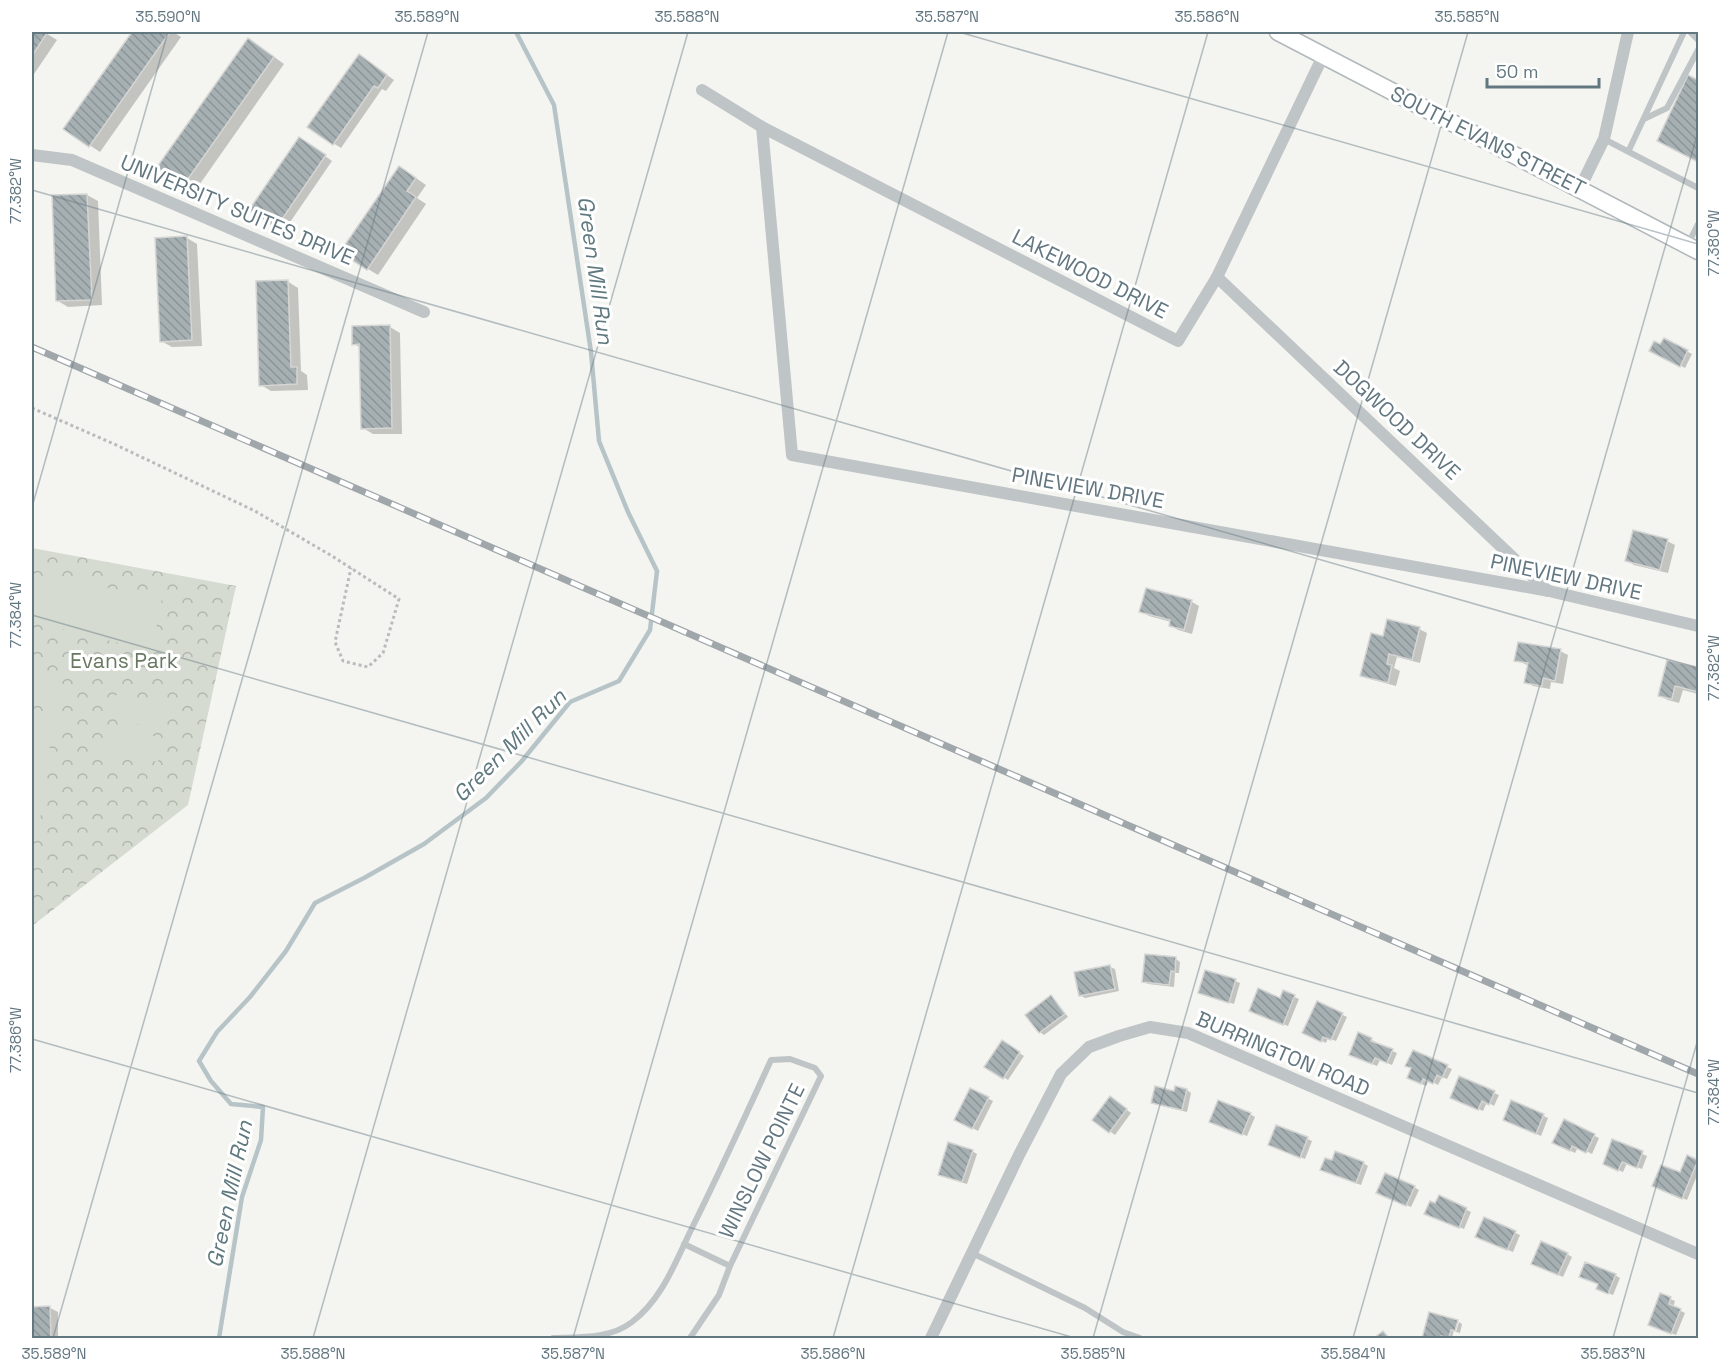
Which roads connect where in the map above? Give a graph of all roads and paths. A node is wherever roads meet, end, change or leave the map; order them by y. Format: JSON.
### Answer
{"nodes":[{"id":1,"x":1278,"y":32,"type":"edge"},
{"id":2,"x":1628,"y":32,"type":"edge"},
{"id":3,"x":1684,"y":32,"type":"edge"},
{"id":4,"x":1690,"y":32,"type":"edge"},
{"id":5,"x":1698,"y":40,"type":"edge"},
{"id":6,"x":1698,"y":50,"type":"edge"},
{"id":7,"x":1323,"y":56,"type":"junction"},
{"id":8,"x":702,"y":90,"type":"dead end"},
{"id":9,"x":1644,"y":119,"type":"junction"},
{"id":10,"x":762,"y":127,"type":"junction"},
{"id":11,"x":1604,"y":139,"type":"junction"},
{"id":12,"x":1629,"y":150,"type":"junction"},
{"id":13,"x":32,"y":155,"type":"edge"},
{"id":14,"x":1580,"y":188,"type":"junction"},
{"id":15,"x":1698,"y":188,"type":"edge"},
{"id":16,"x":1698,"y":224,"type":"edge"},
{"id":17,"x":1693,"y":248,"type":"edge"},
{"id":18,"x":1218,"y":277,"type":"junction"},
{"id":19,"x":424,"y":312,"type":"dead end"},
{"id":20,"x":32,"y":408,"type":"edge"},
{"id":21,"x":351,"y":568,"type":"junction"},
{"id":22,"x":1549,"y":591,"type":"junction"},
{"id":23,"x":1698,"y":626,"type":"edge"},
{"id":24,"x":684,"y":1244,"type":"junction"},
{"id":25,"x":972,"y":1253,"type":"junction"},
{"id":26,"x":1698,"y":1254,"type":"edge"},
{"id":27,"x":730,"y":1266,"type":"junction"},
{"id":28,"x":1122,"y":1332,"type":"junction"},
{"id":29,"x":553,"y":1338,"type":"edge"},
{"id":30,"x":690,"y":1338,"type":"edge"},
{"id":31,"x":931,"y":1338,"type":"edge"},
{"id":32,"x":1117,"y":1338,"type":"edge"},
{"id":33,"x":1140,"y":1338,"type":"edge"}],
"edges":[{"from":1,"to":7,"type":"main road","name":"SOUTH EVANS STREET"},
{"from":2,"to":11,"type":"street"},
{"from":3,"to":9,"type":"lane"},
{"from":4,"to":5,"type":"lane"},
{"from":6,"to":9,"type":"lane"},
{"from":7,"to":14,"type":"main road","name":"SOUTH EVANS STREET"},
{"from":7,"to":18,"type":"street","name":"LAKEWOOD DRIVE"},
{"from":8,"to":10,"type":"street","name":"LAKEWOOD DRIVE"},
{"from":9,"to":12,"type":"lane"},
{"from":10,"to":18,"type":"street","name":"LAKEWOOD DRIVE"},
{"from":10,"to":22,"type":"street","name":"PINEVIEW DRIVE"},
{"from":11,"to":12,"type":"lane"},
{"from":11,"to":14,"type":"street"},
{"from":12,"to":15,"type":"lane"},
{"from":13,"to":19,"type":"street","name":"UNIVERSITY SUITES DRIVE"},
{"from":14,"to":17,"type":"main road","name":"SOUTH EVANS STREET"},
{"from":16,"to":17,"type":"lane"},
{"from":18,"to":22,"type":"street","name":"DOGWOOD DRIVE"},
{"from":20,"to":21,"type":"path"},
{"from":21,"to":21,"type":"path"},
{"from":22,"to":23,"type":"street","name":"PINEVIEW DRIVE"},
{"from":24,"to":27,"type":"lane","name":"WINSLOW POINTE"},
{"from":24,"to":27,"type":"lane","name":"WINSLOW POINTE"},
{"from":24,"to":29,"type":"lane","name":"WINSLOW POINTE"},
{"from":25,"to":26,"type":"street","name":"BURRINGTON ROAD"},
{"from":25,"to":28,"type":"lane"},
{"from":25,"to":31,"type":"street","name":"BURRINGTON ROAD"},
{"from":27,"to":30,"type":"lane","name":"WINSLOW POINTE"},
{"from":28,"to":32,"type":"lane"},
{"from":28,"to":33,"type":"lane"}]}
